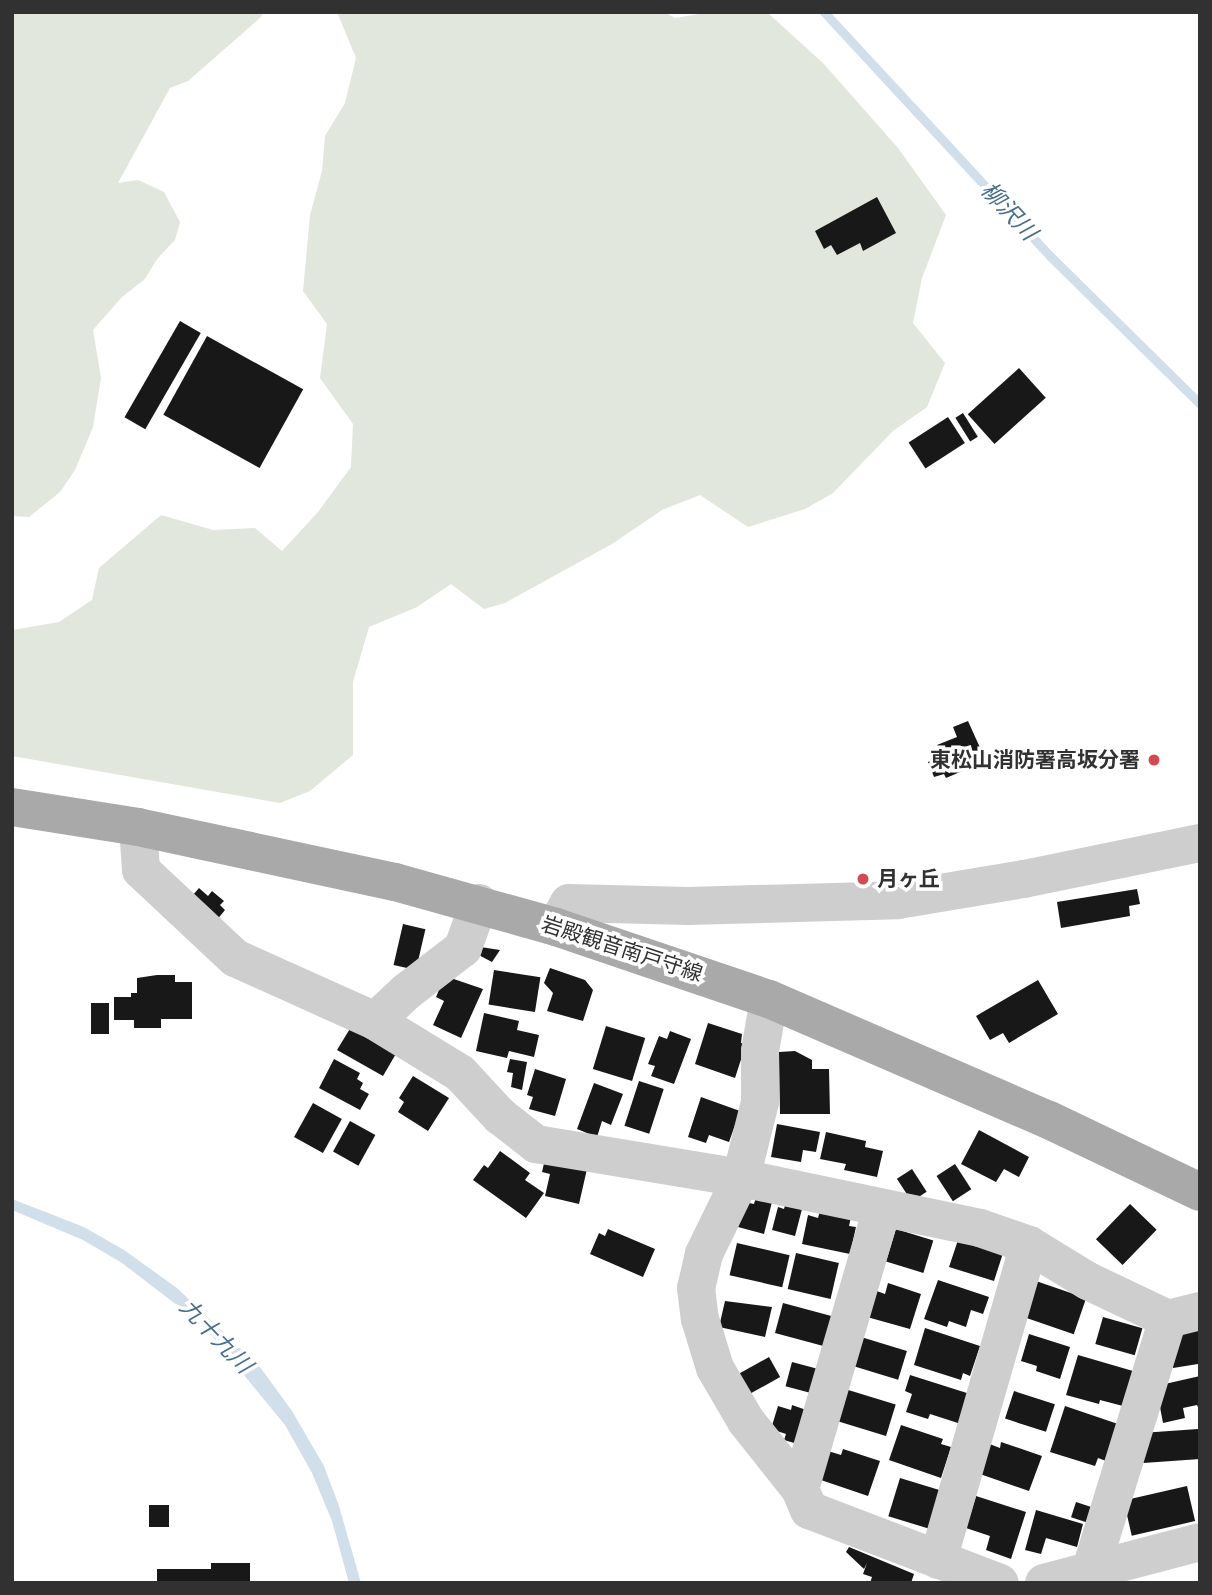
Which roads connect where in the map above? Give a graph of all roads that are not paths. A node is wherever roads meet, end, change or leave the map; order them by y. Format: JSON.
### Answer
{"nodes":[{"id":1,"x":12,"y":807,"type":"edge"},
{"id":2,"x":138,"y":827,"type":"junction"},
{"id":3,"x":1200,"y":843,"type":"edge"},
{"id":4,"x":480,"y":903,"type":"junction"},
{"id":5,"x":556,"y":927,"type":"junction"},
{"id":6,"x":769,"y":999,"type":"junction"},
{"id":7,"x":375,"y":1021,"type":"junction"},
{"id":8,"x":741,"y":1178,"type":"junction"},
{"id":9,"x":1200,"y":1192,"type":"edge"},
{"id":10,"x":882,"y":1209,"type":"junction"},
{"id":11,"x":1030,"y":1245,"type":"junction"},
{"id":12,"x":1184,"y":1315,"type":"edge"},
{"id":13,"x":800,"y":1489,"type":"junction"},
{"id":14,"x":1200,"y":1542,"type":"edge"},
{"id":15,"x":938,"y":1560,"type":"junction"},
{"id":16,"x":1091,"y":1569,"type":"junction"},
{"id":17,"x":1000,"y":1583,"type":"edge"},
{"id":18,"x":1044,"y":1583,"type":"edge"}],
"edges":[{"from":1,"to":2,"type":"main road","name":"岩殿観音南戸守線"},
{"from":2,"to":4,"type":"main road","name":"岩殿観音南戸守線"},
{"from":2,"to":7,"type":"street"},
{"from":3,"to":5,"type":"street"},
{"from":4,"to":5,"type":"main road","name":"岩殿観音南戸守線"},
{"from":4,"to":7,"type":"street"},
{"from":5,"to":6,"type":"main road","name":"岩殿観音南戸守線"},
{"from":6,"to":8,"type":"street"},
{"from":6,"to":9,"type":"main road","name":"岩殿観音南戸守線"},
{"from":7,"to":8,"type":"street"},
{"from":8,"to":10,"type":"street"},
{"from":8,"to":13,"type":"street"},
{"from":10,"to":11,"type":"street"},
{"from":10,"to":13,"type":"street"},
{"from":11,"to":12,"type":"street"},
{"from":11,"to":15,"type":"street"},
{"from":12,"to":16,"type":"street"},
{"from":13,"to":15,"type":"street"},
{"from":14,"to":16,"type":"street"},
{"from":15,"to":17,"type":"street"},
{"from":16,"to":18,"type":"street"}]}
